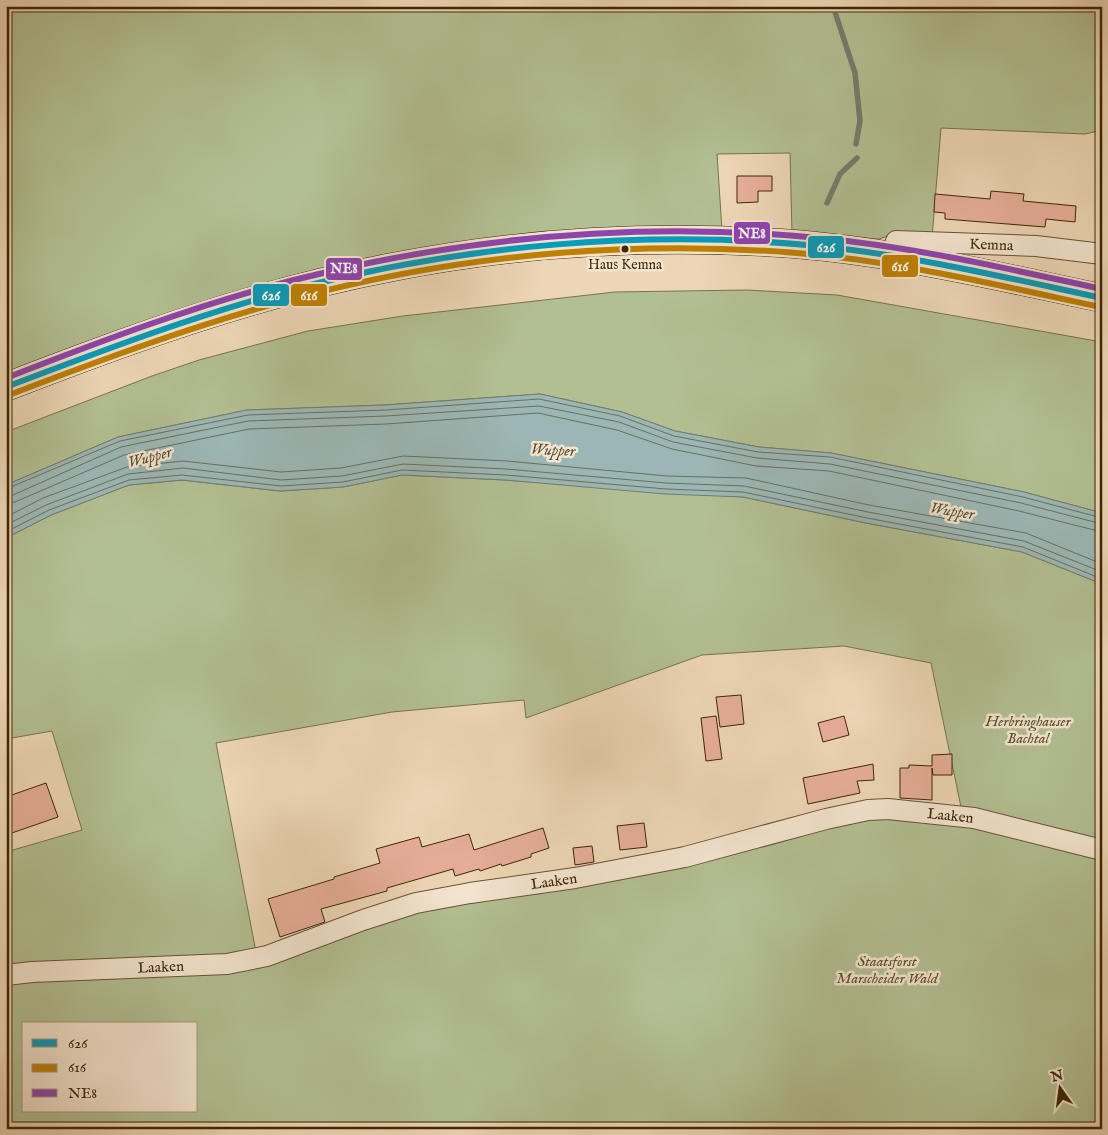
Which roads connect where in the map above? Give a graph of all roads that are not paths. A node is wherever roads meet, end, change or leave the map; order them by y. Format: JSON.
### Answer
{"nodes":[{"id":1,"x":1102,"y":254,"type":"edge"},
{"id":2,"x":892,"y":256,"type":"junction"},
{"id":3,"x":1102,"y":298,"type":"edge"},
{"id":4,"x":6,"y":387,"type":"edge"},
{"id":5,"x":1102,"y":850,"type":"edge"},
{"id":6,"x":6,"y":975,"type":"edge"}],
"edges":[{"from":1,"to":2,"type":"street","name":"Kemna"},
{"from":2,"to":3,"type":"main road"},
{"from":2,"to":4,"type":"main road"},
{"from":5,"to":6,"type":"street","name":"Laaken"}]}
